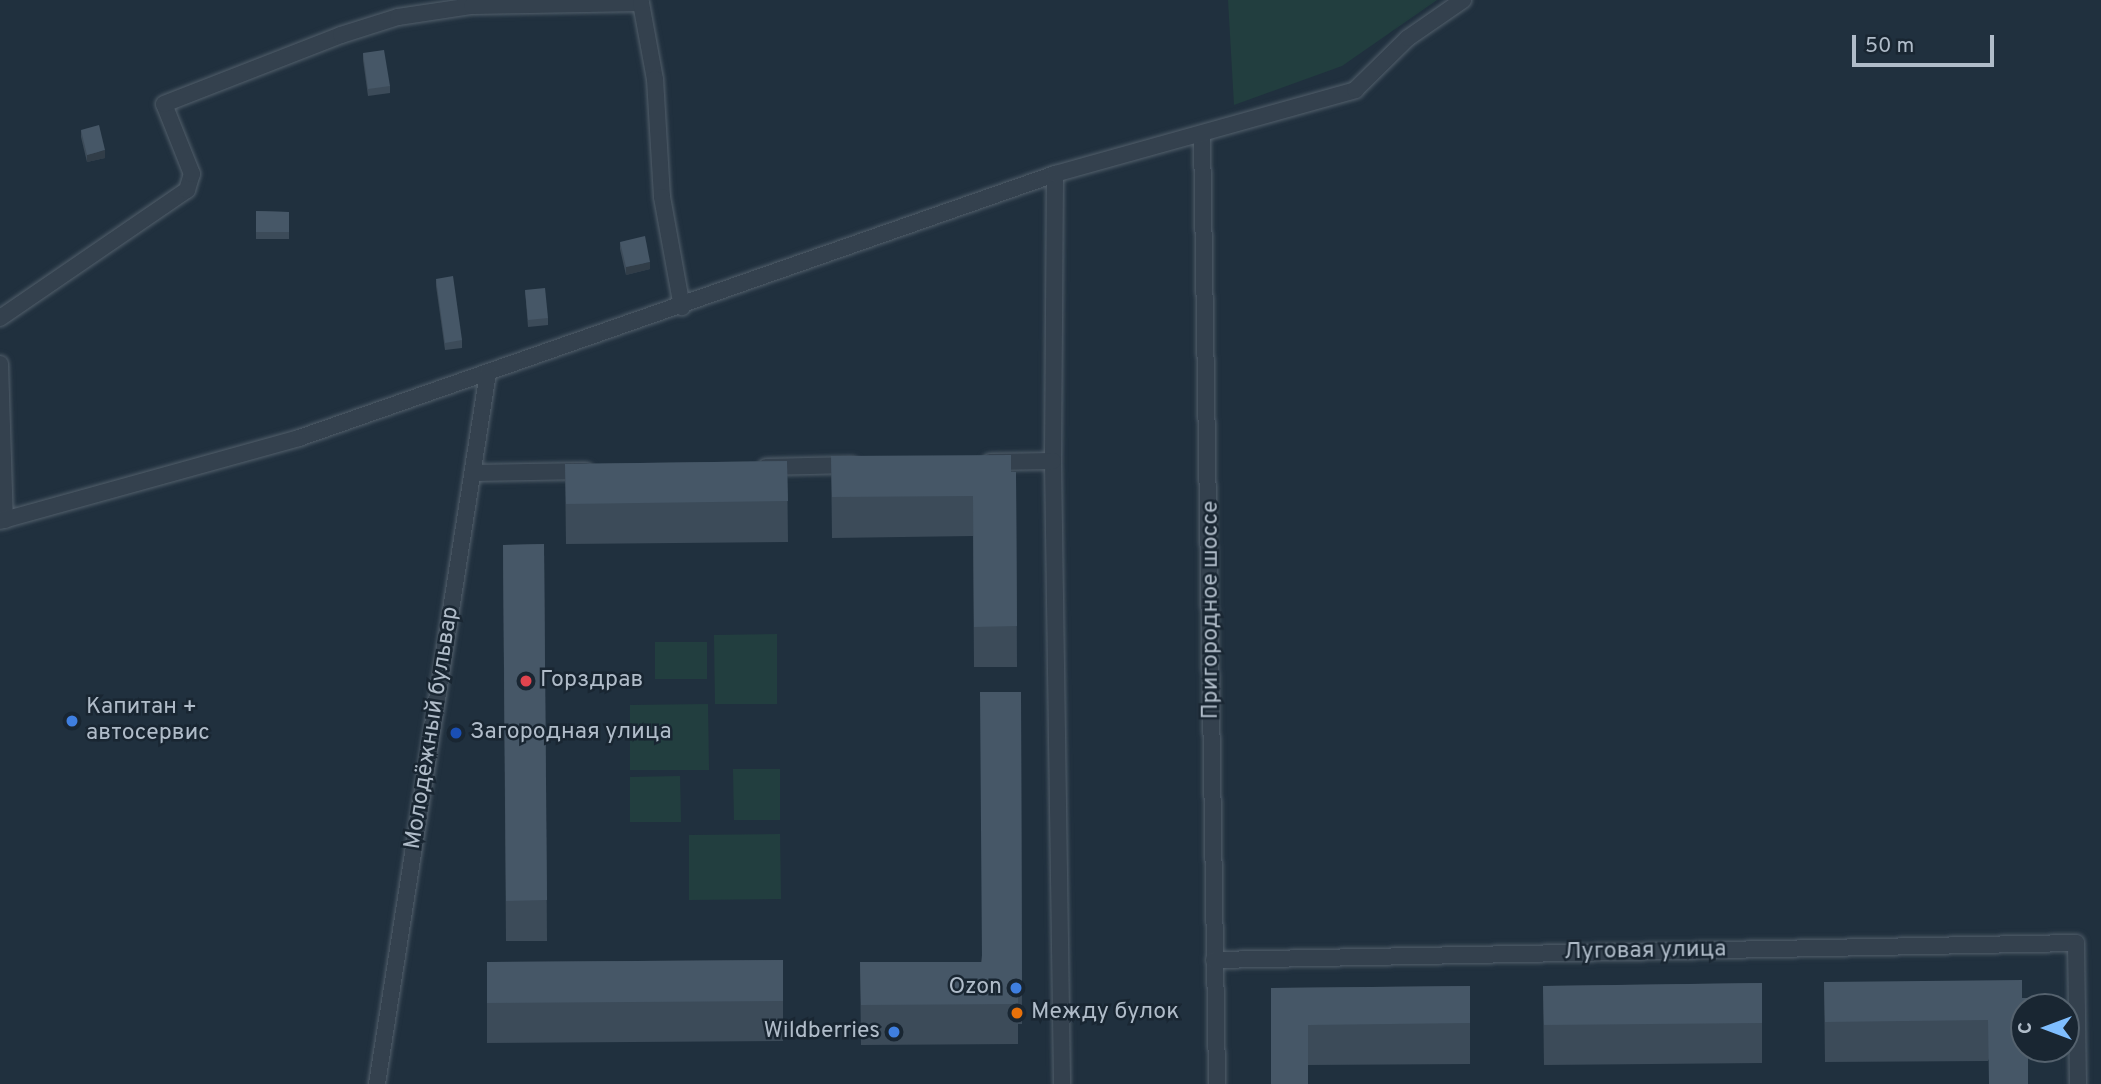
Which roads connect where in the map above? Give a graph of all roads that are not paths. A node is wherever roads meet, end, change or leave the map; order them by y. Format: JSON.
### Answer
{"nodes":[{"id":1,"x":1463,"y":0,"type":"edge"},
{"id":2,"x":1202,"y":136,"type":"junction"},
{"id":3,"x":1055,"y":174,"type":"junction"},
{"id":4,"x":682,"y":307,"type":"junction"},
{"id":5,"x":0,"y":318,"type":"edge"},
{"id":6,"x":0,"y":364,"type":"edge"},
{"id":7,"x":488,"y":373,"type":"junction"},
{"id":8,"x":1053,"y":461,"type":"junction"},
{"id":9,"x":966,"y":463,"type":"edge"},
{"id":10,"x":873,"y":465,"type":"edge"},
{"id":11,"x":751,"y":467,"type":"edge"},
{"id":12,"x":598,"y":471,"type":"edge"},
{"id":13,"x":473,"y":473,"type":"junction"},
{"id":14,"x":2,"y":521,"type":"edge"},
{"id":15,"x":1214,"y":960,"type":"junction"},
{"id":16,"x":377,"y":1084,"type":"edge"},
{"id":17,"x":1062,"y":1084,"type":"edge"},
{"id":18,"x":1217,"y":1084,"type":"edge"},
{"id":19,"x":2078,"y":1084,"type":"edge"}],
"edges":[{"from":1,"to":2,"type":"street"},
{"from":2,"to":3,"type":"street"},
{"from":2,"to":15,"type":"street","name":"Пригородное шоссе"},
{"from":3,"to":4,"type":"street"},
{"from":3,"to":8,"type":"street"},
{"from":4,"to":5,"type":"street"},
{"from":4,"to":7,"type":"street"},
{"from":6,"to":14,"type":"street"},
{"from":7,"to":13,"type":"street","name":"Молодёжный бульвар"},
{"from":7,"to":14,"type":"street"},
{"from":8,"to":9,"type":"street"},
{"from":8,"to":17,"type":"street"},
{"from":10,"to":11,"type":"street"},
{"from":12,"to":13,"type":"street"},
{"from":13,"to":16,"type":"street","name":"Молодёжный бульвар"},
{"from":15,"to":18,"type":"street","name":"Пригородное шоссе"},
{"from":15,"to":19,"type":"street","name":"Луговая улица"}]}
